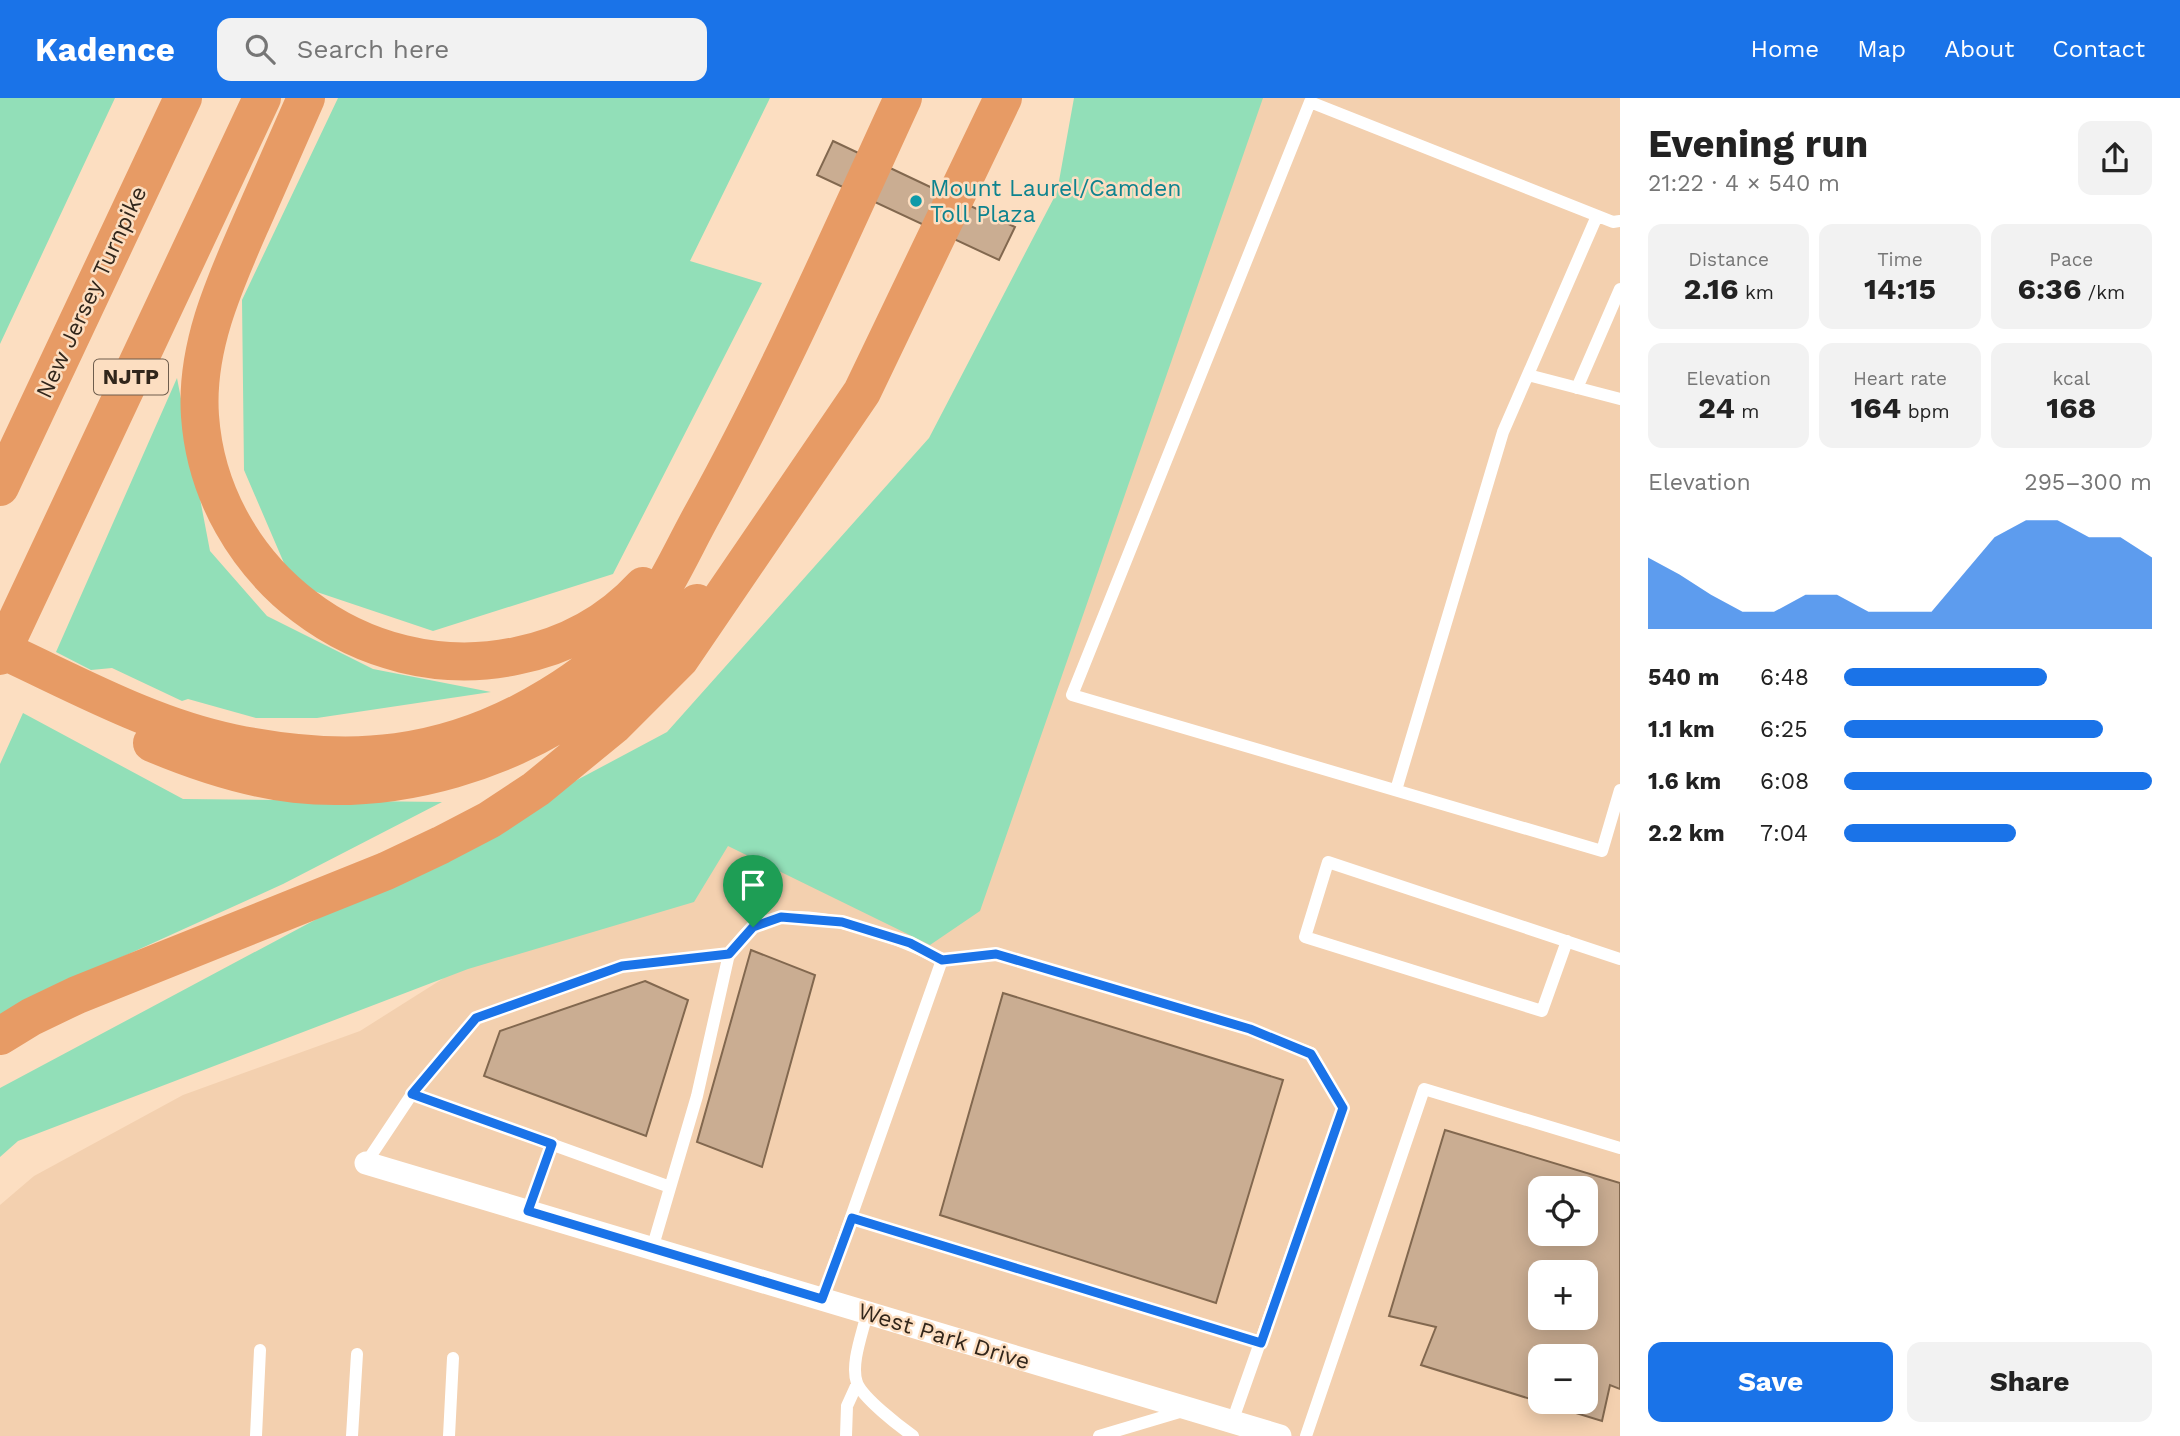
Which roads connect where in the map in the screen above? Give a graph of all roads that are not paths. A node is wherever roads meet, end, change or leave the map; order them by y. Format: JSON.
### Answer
{"nodes":[{"id":1,"x":183,"y":98,"type":"edge"},
{"id":2,"x":262,"y":98,"type":"edge"},
{"id":3,"x":306,"y":98,"type":"edge"},
{"id":4,"x":903,"y":98,"type":"edge"},
{"id":5,"x":1003,"y":98,"type":"edge"},
{"id":6,"x":1597,"y":216,"type":"junction"},
{"id":7,"x":1620,"y":221,"type":"edge"},
{"id":8,"x":1620,"y":289,"type":"edge"},
{"id":9,"x":1528,"y":375,"type":"junction"},
{"id":10,"x":1577,"y":388,"type":"junction"},
{"id":11,"x":1620,"y":399,"type":"edge"},
{"id":12,"x":31,"y":420,"type":"junction"},
{"id":13,"x":0,"y":455,"type":"edge"},
{"id":14,"x":0,"y":487,"type":"edge"},
{"id":15,"x":699,"y":520,"type":"junction"},
{"id":16,"x":763,"y":538,"type":"junction"},
{"id":17,"x":0,"y":649,"type":"edge"},
{"id":18,"x":0,"y":656,"type":"edge"},
{"id":19,"x":0,"y":674,"type":"edge"},
{"id":20,"x":58,"y":689,"type":"junction"},
{"id":21,"x":1396,"y":790,"type":"junction"},
{"id":22,"x":1620,"y":790,"type":"edge"},
{"id":23,"x":1567,"y":941,"type":"junction"},
{"id":24,"x":729,"y":954,"type":"junction"},
{"id":25,"x":1620,"y":959,"type":"edge"},
{"id":26,"x":942,"y":960,"type":"junction"},
{"id":27,"x":0,"y":1036,"type":"edge"},
{"id":28,"x":412,"y":1094,"type":"junction"},
{"id":29,"x":552,"y":1144,"type":"junction"},
{"id":30,"x":1620,"y":1148,"type":"edge"},
{"id":31,"x":366,"y":1163,"type":"joint"},
{"id":32,"x":670,"y":1187,"type":"junction"},
{"id":33,"x":528,"y":1211,"type":"junction"},
{"id":34,"x":852,"y":1218,"type":"junction"},
{"id":35,"x":652,"y":1249,"type":"junction"},
{"id":36,"x":822,"y":1299,"type":"junction"},
{"id":37,"x":867,"y":1313,"type":"junction"},
{"id":38,"x":1261,"y":1343,"type":"junction"},
{"id":39,"x":260,"y":1350,"type":"dead end"},
{"id":40,"x":357,"y":1354,"type":"dead end"},
{"id":41,"x":453,"y":1358,"type":"dead end"},
{"id":42,"x":857,"y":1384,"type":"junction"},
{"id":43,"x":1190,"y":1409,"type":"junction"},
{"id":44,"x":1232,"y":1422,"type":"junction"},
{"id":45,"x":1271,"y":1435,"type":"edge"},
{"id":46,"x":256,"y":1436,"type":"edge"},
{"id":47,"x":352,"y":1436,"type":"edge"},
{"id":48,"x":449,"y":1436,"type":"edge"},
{"id":49,"x":846,"y":1436,"type":"edge"},
{"id":50,"x":913,"y":1436,"type":"edge"},
{"id":51,"x":1100,"y":1436,"type":"edge"},
{"id":52,"x":1306,"y":1436,"type":"edge"}],
"edges":[{"from":1,"to":12,"type":"highway","name":"New Jersey Turnpike","number":"NJTP"},
{"from":2,"to":18,"type":"highway","number":"NJTP"},
{"from":3,"to":15,"type":"highway"},
{"from":4,"to":15,"type":"highway"},
{"from":5,"to":16,"type":"highway"},
{"from":6,"to":7,"type":"lane"},
{"from":6,"to":9,"type":"lane"},
{"from":6,"to":21,"type":"lane"},
{"from":8,"to":10,"type":"lane"},
{"from":9,"to":10,"type":"lane"},
{"from":9,"to":21,"type":"lane"},
{"from":10,"to":11,"type":"lane"},
{"from":12,"to":13,"type":"highway"},
{"from":12,"to":14,"type":"highway","name":"New Jersey Turnpike","number":"NJTP"},
{"from":15,"to":20,"type":"highway"},
{"from":16,"to":20,"type":"highway"},
{"from":16,"to":27,"type":"highway"},
{"from":17,"to":20,"type":"highway"},
{"from":19,"to":20,"type":"highway"},
{"from":21,"to":22,"type":"lane"},
{"from":23,"to":23,"type":"lane"},
{"from":23,"to":25,"type":"lane"},
{"from":24,"to":26,"type":"lane"},
{"from":24,"to":28,"type":"lane"},
{"from":24,"to":32,"type":"lane"},
{"from":26,"to":34,"type":"lane"},
{"from":26,"to":38,"type":"lane"},
{"from":28,"to":29,"type":"lane"},
{"from":28,"to":31,"type":"lane"},
{"from":29,"to":32,"type":"lane"},
{"from":29,"to":33,"type":"lane"},
{"from":30,"to":52,"type":"lane"},
{"from":31,"to":33,"type":"street","name":"West Park Drive"},
{"from":32,"to":35,"type":"lane"},
{"from":33,"to":35,"type":"street","name":"West Park Drive"},
{"from":34,"to":36,"type":"lane"},
{"from":34,"to":38,"type":"lane"},
{"from":35,"to":36,"type":"street","name":"West Park Drive"},
{"from":36,"to":37,"type":"street","name":"West Park Drive"},
{"from":37,"to":42,"type":"lane"},
{"from":37,"to":43,"type":"street","name":"West Park Drive"},
{"from":38,"to":44,"type":"lane"},
{"from":39,"to":46,"type":"lane"},
{"from":40,"to":47,"type":"lane"},
{"from":41,"to":48,"type":"lane"},
{"from":42,"to":49,"type":"lane"},
{"from":42,"to":50,"type":"lane"},
{"from":43,"to":44,"type":"street","name":"West Park Drive"},
{"from":43,"to":51,"type":"lane"},
{"from":44,"to":45,"type":"street","name":"West Park Drive"}]}
